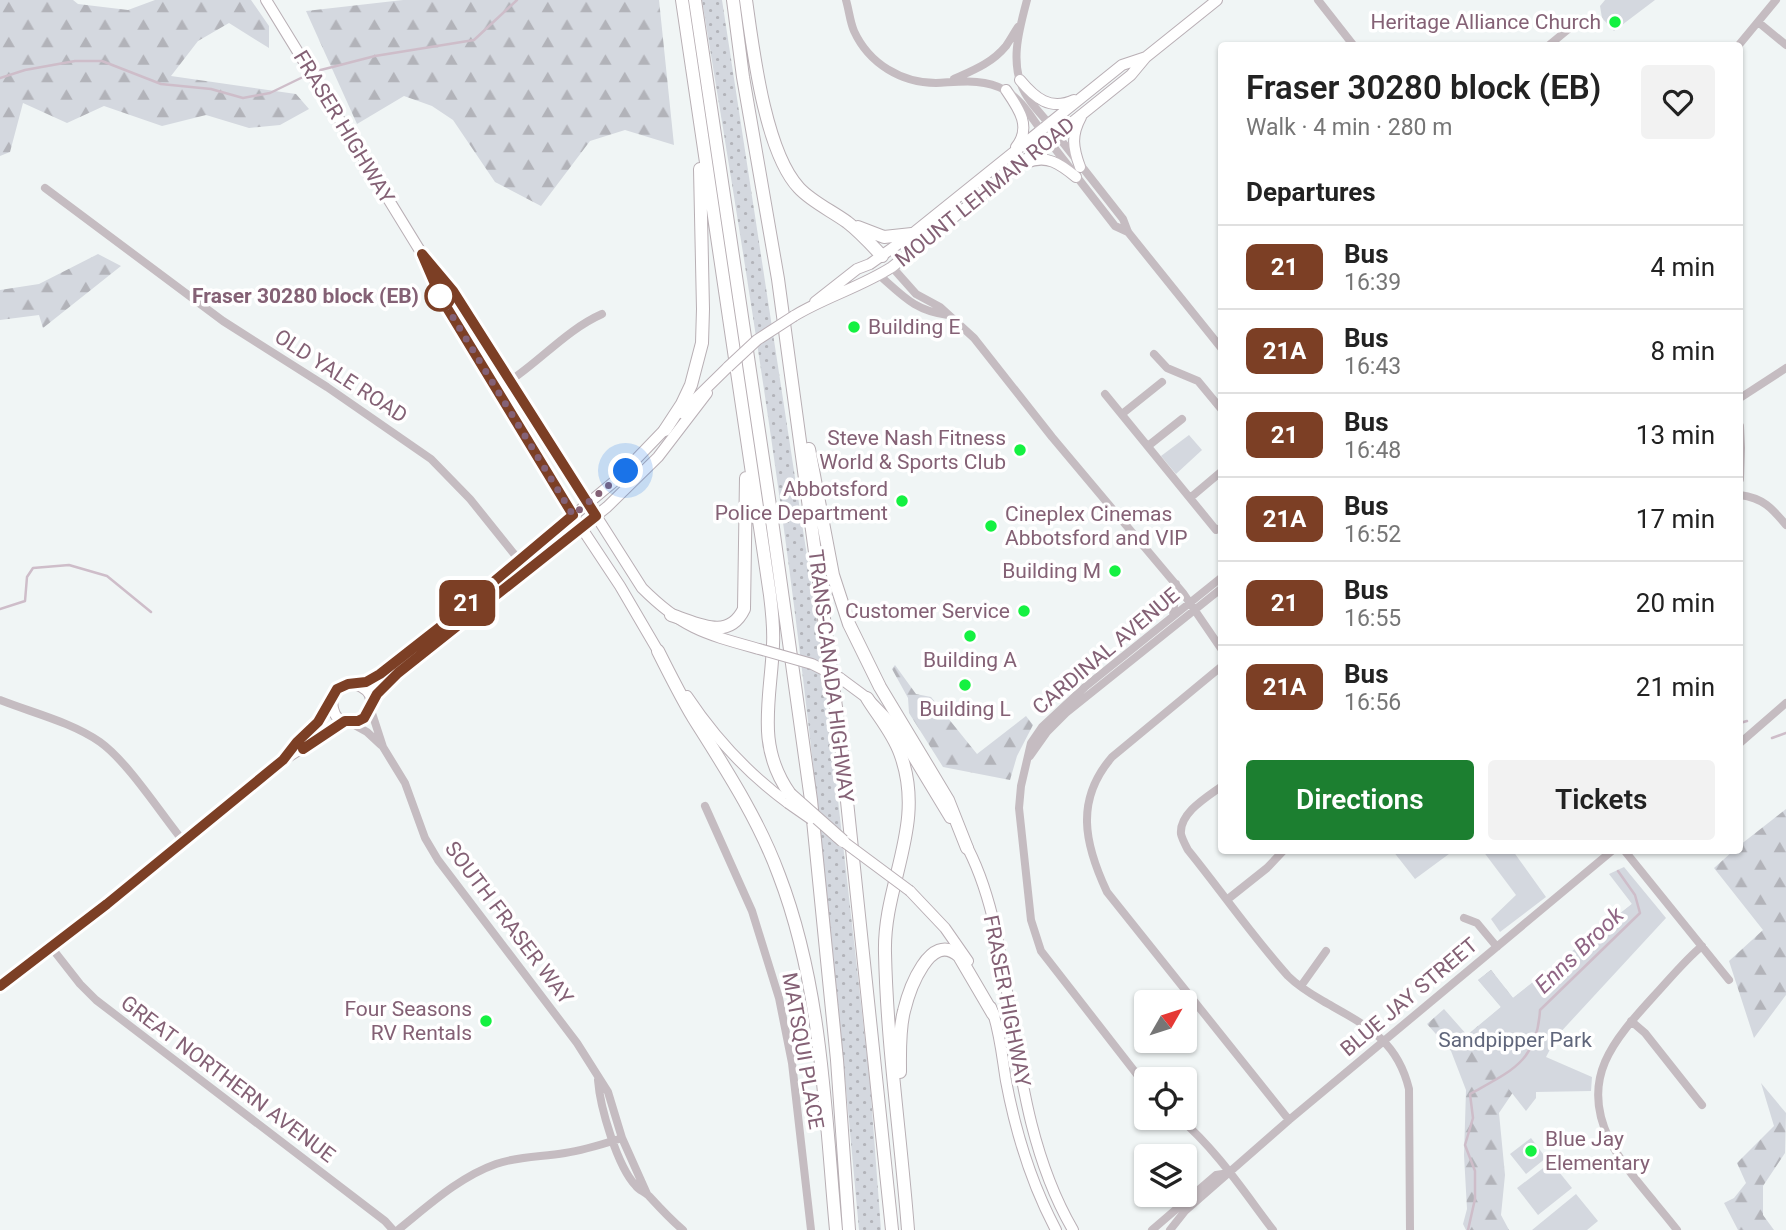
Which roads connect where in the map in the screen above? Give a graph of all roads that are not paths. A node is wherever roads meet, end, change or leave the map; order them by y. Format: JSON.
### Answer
{"nodes":[{"id":1,"x":266,"y":0,"type":"edge"},
{"id":2,"x":682,"y":0,"type":"edge"},
{"id":3,"x":695,"y":0,"type":"edge"},
{"id":4,"x":733,"y":0,"type":"edge"},
{"id":5,"x":746,"y":0,"type":"edge"},
{"id":6,"x":846,"y":0,"type":"edge"},
{"id":7,"x":1027,"y":0,"type":"edge"},
{"id":8,"x":1217,"y":0,"type":"edge"},
{"id":9,"x":1318,"y":0,"type":"edge"},
{"id":10,"x":1776,"y":0,"type":"edge"},
{"id":11,"x":1577,"y":22,"type":"dead end"},
{"id":12,"x":1758,"y":22,"type":"junction"},
{"id":13,"x":1021,"y":25,"type":"junction"},
{"id":14,"x":1351,"y":42,"type":"edge"},
{"id":15,"x":1553,"y":42,"type":"edge"},
{"id":16,"x":1741,"y":42,"type":"edge"},
{"id":17,"x":1786,"y":45,"type":"edge"},
{"id":18,"x":1146,"y":57,"type":"junction"},
{"id":19,"x":1020,"y":80,"type":"junction"},
{"id":20,"x":950,"y":81,"type":"junction"},
{"id":21,"x":1006,"y":90,"type":"junction"},
{"id":22,"x":1083,"y":96,"type":"junction"},
{"id":23,"x":1082,"y":115,"type":"junction"},
{"id":24,"x":700,"y":120,"type":"junction"},
{"id":25,"x":1045,"y":127,"type":"junction"},
{"id":26,"x":1053,"y":138,"type":"junction"},
{"id":27,"x":1009,"y":157,"type":"junction"},
{"id":28,"x":1017,"y":167,"type":"junction"},
{"id":29,"x":1078,"y":172,"type":"junction"},
{"id":30,"x":45,"y":188,"type":"dead end"},
{"id":31,"x":848,"y":223,"type":"junction"},
{"id":32,"x":912,"y":234,"type":"junction"},
{"id":33,"x":422,"y":254,"type":"junction"},
{"id":34,"x":882,"y":256,"type":"junction"},
{"id":35,"x":870,"y":264,"type":"junction"},
{"id":36,"x":892,"y":267,"type":"junction"},
{"id":37,"x":880,"y":275,"type":"junction"},
{"id":38,"x":778,"y":279,"type":"junction"},
{"id":39,"x":810,"y":306,"type":"junction"},
{"id":40,"x":601,"y":314,"type":"dead end"},
{"id":41,"x":948,"y":315,"type":"junction"},
{"id":42,"x":1218,"y":344,"type":"edge"},
{"id":43,"x":1154,"y":354,"type":"dead end"},
{"id":44,"x":1786,"y":368,"type":"edge"},
{"id":45,"x":718,"y":377,"type":"junction"},
{"id":46,"x":511,"y":380,"type":"junction"},
{"id":47,"x":1162,"y":382,"type":"dead end"},
{"id":48,"x":1105,"y":394,"type":"dead end"},
{"id":49,"x":1743,"y":396,"type":"edge"},
{"id":50,"x":1218,"y":405,"type":"edge"},
{"id":51,"x":1122,"y":414,"type":"junction"},
{"id":52,"x":1182,"y":419,"type":"dead end"},
{"id":53,"x":745,"y":425,"type":"junction"},
{"id":54,"x":664,"y":430,"type":"junction"},
{"id":55,"x":1148,"y":446,"type":"junction"},
{"id":56,"x":1218,"y":474,"type":"edge"},
{"id":57,"x":1743,"y":495,"type":"edge"},
{"id":58,"x":1190,"y":498,"type":"junction"},
{"id":59,"x":587,"y":503,"type":"junction"},
{"id":60,"x":573,"y":515,"type":"junction"},
{"id":61,"x":596,"y":516,"type":"junction"},
{"id":62,"x":1786,"y":525,"type":"edge"},
{"id":63,"x":581,"y":527,"type":"junction"},
{"id":64,"x":1218,"y":529,"type":"edge"},
{"id":65,"x":519,"y":560,"type":"junction"},
{"id":66,"x":527,"y":570,"type":"junction"},
{"id":67,"x":1218,"y":581,"type":"edge"},
{"id":68,"x":1176,"y":584,"type":"junction"},
{"id":69,"x":1218,"y":590,"type":"edge"},
{"id":70,"x":1191,"y":607,"type":"junction"},
{"id":71,"x":671,"y":615,"type":"junction"},
{"id":72,"x":1173,"y":616,"type":"junction"},
{"id":73,"x":1218,"y":644,"type":"edge"},
{"id":74,"x":658,"y":651,"type":"junction"},
{"id":75,"x":1218,"y":669,"type":"edge"},
{"id":76,"x":355,"y":684,"type":"junction"},
{"id":77,"x":867,"y":698,"type":"junction"},
{"id":78,"x":0,"y":700,"type":"edge"},
{"id":79,"x":332,"y":701,"type":"junction"},
{"id":80,"x":1786,"y":703,"type":"edge"},
{"id":81,"x":370,"y":705,"type":"junction"},
{"id":82,"x":346,"y":722,"type":"junction"},
{"id":83,"x":1743,"y":740,"type":"edge"},
{"id":84,"x":383,"y":747,"type":"junction"},
{"id":85,"x":283,"y":760,"type":"junction"},
{"id":86,"x":1027,"y":761,"type":"junction"},
{"id":87,"x":1218,"y":789,"type":"edge"},
{"id":88,"x":789,"y":798,"type":"junction"},
{"id":89,"x":705,"y":806,"type":"dead end"},
{"id":90,"x":843,"y":841,"type":"joint"},
{"id":91,"x":184,"y":842,"type":"junction"},
{"id":92,"x":968,"y":848,"type":"junction"},
{"id":93,"x":1280,"y":854,"type":"edge"},
{"id":94,"x":1608,"y":854,"type":"edge"},
{"id":95,"x":1628,"y":854,"type":"edge"},
{"id":96,"x":1228,"y":900,"type":"junction"},
{"id":97,"x":1464,"y":918,"type":"dead end"},
{"id":98,"x":1702,"y":946,"type":"junction"},
{"id":99,"x":51,"y":947,"type":"junction"},
{"id":100,"x":1497,"y":947,"type":"junction"},
{"id":101,"x":1325,"y":951,"type":"dead end"},
{"id":102,"x":1729,"y":980,"type":"dead end"},
{"id":103,"x":0,"y":986,"type":"edge"},
{"id":104,"x":1301,"y":986,"type":"junction"},
{"id":105,"x":993,"y":1014,"type":"junction"},
{"id":106,"x":1631,"y":1021,"type":"junction"},
{"id":107,"x":1385,"y":1040,"type":"junction"},
{"id":108,"x":1134,"y":1071,"type":"edge"},
{"id":109,"x":598,"y":1078,"type":"junction"},
{"id":110,"x":1702,"y":1105,"type":"dead end"},
{"id":111,"x":1289,"y":1120,"type":"junction"},
{"id":112,"x":1194,"y":1130,"type":"edge"},
{"id":113,"x":622,"y":1138,"type":"junction"},
{"id":114,"x":612,"y":1141,"type":"junction"},
{"id":115,"x":1020,"y":1144,"type":"junction"},
{"id":116,"x":902,"y":1153,"type":"junction"},
{"id":117,"x":1229,"y":1173,"type":"junction"},
{"id":118,"x":647,"y":1194,"type":"junction"},
{"id":119,"x":395,"y":1230,"type":"edge"},
{"id":120,"x":683,"y":1230,"type":"edge"},
{"id":121,"x":811,"y":1230,"type":"edge"},
{"id":122,"x":836,"y":1230,"type":"edge"},
{"id":123,"x":849,"y":1230,"type":"edge"},
{"id":124,"x":891,"y":1230,"type":"edge"},
{"id":125,"x":908,"y":1230,"type":"edge"},
{"id":126,"x":1056,"y":1230,"type":"edge"},
{"id":127,"x":1064,"y":1230,"type":"edge"},
{"id":128,"x":1073,"y":1230,"type":"edge"},
{"id":129,"x":1152,"y":1230,"type":"edge"},
{"id":130,"x":1170,"y":1230,"type":"edge"},
{"id":131,"x":1273,"y":1230,"type":"edge"},
{"id":132,"x":1410,"y":1230,"type":"edge"},
{"id":133,"x":1677,"y":1230,"type":"edge"}],
"edges":[{"from":1,"to":33,"type":"main road","name":"FRASER HIGHWAY"},
{"from":2,"to":24,"type":"highway"},
{"from":3,"to":123,"type":"highway","name":"TRANS-CANADA HIGHWAY"},
{"from":4,"to":38,"type":"highway","name":"TRANS-CANADA HIGHWAY"},
{"from":5,"to":31,"type":"highway"},
{"from":6,"to":20,"type":"street"},
{"from":7,"to":13,"type":"street"},
{"from":8,"to":18,"type":"main road","name":"MOUNT LEHMAN ROAD"},
{"from":9,"to":14,"type":"street"},
{"from":10,"to":12,"type":"street"},
{"from":11,"to":15,"type":"street"},
{"from":12,"to":16,"type":"street"},
{"from":12,"to":17,"type":"street"},
{"from":13,"to":19,"type":"street"},
{"from":13,"to":20,"type":"street"},
{"from":18,"to":22,"type":"main road","name":"MOUNT LEHMAN ROAD"},
{"from":18,"to":23,"type":"main road","name":"MOUNT LEHMAN ROAD"},
{"from":19,"to":22,"type":"main road"},
{"from":19,"to":25,"type":"street"},
{"from":20,"to":21,"type":"street"},
{"from":21,"to":25,"type":"street"},
{"from":21,"to":27,"type":"main road"},
{"from":22,"to":25,"type":"main road","name":"MOUNT LEHMAN ROAD"},
{"from":23,"to":26,"type":"main road","name":"MOUNT LEHMAN ROAD"},
{"from":23,"to":29,"type":"main road"},
{"from":24,"to":53,"type":"highway"},
{"from":24,"to":54,"type":"highway"},
{"from":25,"to":26,"type":"main road"},
{"from":25,"to":27,"type":"main road","name":"MOUNT LEHMAN ROAD"},
{"from":26,"to":28,"type":"main road","name":"MOUNT LEHMAN ROAD"},
{"from":26,"to":29,"type":"street"},
{"from":27,"to":32,"type":"main road","name":"MOUNT LEHMAN ROAD"},
{"from":28,"to":29,"type":"main road"},
{"from":28,"to":36,"type":"main road","name":"MOUNT LEHMAN ROAD"},
{"from":29,"to":42,"type":"street"},
{"from":30,"to":65,"type":"street","name":"OLD YALE ROAD"},
{"from":31,"to":32,"type":"highway"},
{"from":31,"to":34,"type":"highway"},
{"from":32,"to":34,"type":"main road","name":"MOUNT LEHMAN ROAD"},
{"from":33,"to":46,"type":"main road","name":"FRASER HIGHWAY"},
{"from":33,"to":60,"type":"main road","name":"FRASER HIGHWAY"},
{"from":34,"to":35,"type":"main road","name":"MOUNT LEHMAN ROAD"},
{"from":34,"to":36,"type":"main road"},
{"from":35,"to":37,"type":"main road"},
{"from":35,"to":39,"type":"main road","name":"MOUNT LEHMAN ROAD"},
{"from":36,"to":37,"type":"main road","name":"MOUNT LEHMAN ROAD"},
{"from":36,"to":41,"type":"street"},
{"from":37,"to":39,"type":"main road","name":"MOUNT LEHMAN ROAD"},
{"from":37,"to":41,"type":"street"},
{"from":38,"to":92,"type":"highway"},
{"from":38,"to":124,"type":"highway","name":"TRANS-CANADA HIGHWAY"},
{"from":39,"to":45,"type":"main road","name":"MOUNT LEHMAN ROAD","bridge":true},
{"from":40,"to":46,"type":"street"},
{"from":41,"to":68,"type":"street"},
{"from":43,"to":50,"type":"street"},
{"from":44,"to":49,"type":"street"},
{"from":45,"to":54,"type":"main road","name":"MOUNT LEHMAN ROAD"},
{"from":45,"to":61,"type":"main road","name":"MOUNT LEHMAN ROAD"},
{"from":46,"to":59,"type":"main road","name":"FRASER HIGHWAY"},
{"from":47,"to":51,"type":"street"},
{"from":48,"to":51,"type":"street"},
{"from":51,"to":55,"type":"street"},
{"from":52,"to":55,"type":"street"},
{"from":53,"to":71,"type":"highway"},
{"from":53,"to":88,"type":"highway"},
{"from":54,"to":59,"type":"main road","name":"MOUNT LEHMAN ROAD"},
{"from":55,"to":58,"type":"street"},
{"from":56,"to":58,"type":"street"},
{"from":57,"to":62,"type":"street"},
{"from":58,"to":64,"type":"street"},
{"from":59,"to":60,"type":"main road","name":"MOUNT LEHMAN ROAD"},
{"from":59,"to":61,"type":"main road","name":"FRASER HIGHWAY"},
{"from":60,"to":63,"type":"main road","name":"FRASER HIGHWAY"},
{"from":60,"to":65,"type":"main road","name":"MOUNT LEHMAN ROAD"},
{"from":61,"to":63,"type":"main road","name":"MOUNT LEHMAN ROAD"},
{"from":61,"to":71,"type":"main road","name":"FRASER HIGHWAY"},
{"from":63,"to":66,"type":"main road","name":"MOUNT LEHMAN ROAD"},
{"from":63,"to":74,"type":"main road","name":"FRASER HIGHWAY"},
{"from":65,"to":66,"type":"street","name":"OLD YALE ROAD"},
{"from":65,"to":76,"type":"main road","name":"MOUNT LEHMAN ROAD"},
{"from":66,"to":81,"type":"main road","name":"MOUNT LEHMAN ROAD"},
{"from":67,"to":70,"type":"street","name":"CARDINAL AVENUE"},
{"from":68,"to":70,"type":"street"},
{"from":68,"to":72,"type":"street"},
{"from":69,"to":70,"type":"street","name":"CARDINAL AVENUE"},
{"from":70,"to":72,"type":"street","name":"CARDINAL AVENUE"},
{"from":70,"to":73,"type":"street"},
{"from":70,"to":86,"type":"street","name":"CARDINAL AVENUE"},
{"from":71,"to":77,"type":"main road","name":"FRASER HIGHWAY","bridge":true},
{"from":72,"to":86,"type":"street","name":"CARDINAL AVENUE"},
{"from":74,"to":88,"type":"main road","name":"FRASER HIGHWAY"},
{"from":74,"to":122,"type":"highway"},
{"from":75,"to":111,"type":"street"},
{"from":76,"to":79,"type":"main road"},
{"from":76,"to":81,"type":"main road"},
{"from":77,"to":92,"type":"main road","name":"FRASER HIGHWAY"},
{"from":77,"to":116,"type":"highway"},
{"from":78,"to":91,"type":"street"},
{"from":79,"to":82,"type":"main road"},
{"from":79,"to":85,"type":"main road"},
{"from":80,"to":83,"type":"street"},
{"from":81,"to":82,"type":"main road"},
{"from":81,"to":84,"type":"street","name":"SOUTH FRASER WAY"},
{"from":82,"to":84,"type":"street","name":"SOUTH FRASER WAY"},
{"from":82,"to":85,"type":"main road"},
{"from":84,"to":109,"type":"street","name":"SOUTH FRASER WAY"},
{"from":85,"to":91,"type":"main road"},
{"from":86,"to":108,"type":"street","name":"CARDINAL AVENUE"},
{"from":87,"to":96,"type":"street"},
{"from":88,"to":90,"type":"highway","bridge":true},
{"from":89,"to":121,"type":"street","name":"MATSQUI PLACE"},
{"from":90,"to":105,"type":"main road","name":"FRASER HIGHWAY","bridge":true},
{"from":91,"to":99,"type":"main road"},
{"from":92,"to":128,"type":"main road","name":"FRASER HIGHWAY"},
{"from":93,"to":96,"type":"street"},
{"from":94,"to":100,"type":"street","name":"BLUE JAY STREET"},
{"from":95,"to":98,"type":"street"},
{"from":96,"to":104,"type":"street"},
{"from":97,"to":100,"type":"street"},
{"from":98,"to":102,"type":"street"},
{"from":98,"to":106,"type":"street"},
{"from":99,"to":103,"type":"main road"},
{"from":99,"to":119,"type":"street","name":"GREAT NORTHERN AVENUE"},
{"from":100,"to":107,"type":"street","name":"BLUE JAY STREET"},
{"from":101,"to":104,"type":"street"},
{"from":104,"to":107,"type":"street"},
{"from":105,"to":115,"type":"main road","name":"FRASER HIGHWAY"},
{"from":105,"to":116,"type":"highway"},
{"from":106,"to":110,"type":"street"},
{"from":106,"to":133,"type":"street"},
{"from":107,"to":111,"type":"street","name":"BLUE JAY STREET"},
{"from":107,"to":132,"type":"street"},
{"from":109,"to":113,"type":"street","name":"SOUTH FRASER WAY"},
{"from":109,"to":114,"type":"street","name":"SOUTH FRASER WAY"},
{"from":111,"to":117,"type":"street","name":"BLUE JAY STREET"},
{"from":112,"to":117,"type":"street"},
{"from":113,"to":114,"type":"street"},
{"from":113,"to":118,"type":"street","name":"SOUTH FRASER WAY"},
{"from":114,"to":118,"type":"street","name":"SOUTH FRASER WAY"},
{"from":114,"to":119,"type":"street"},
{"from":115,"to":126,"type":"main road","name":"FRASER HIGHWAY"},
{"from":115,"to":127,"type":"main road"},
{"from":116,"to":125,"type":"highway"},
{"from":117,"to":129,"type":"street","name":"BLUE JAY STREET"},
{"from":117,"to":130,"type":"street","name":"BLUE JAY STREET"},
{"from":117,"to":131,"type":"street"},
{"from":118,"to":120,"type":"street","name":"SOUTH FRASER WAY"}]}
